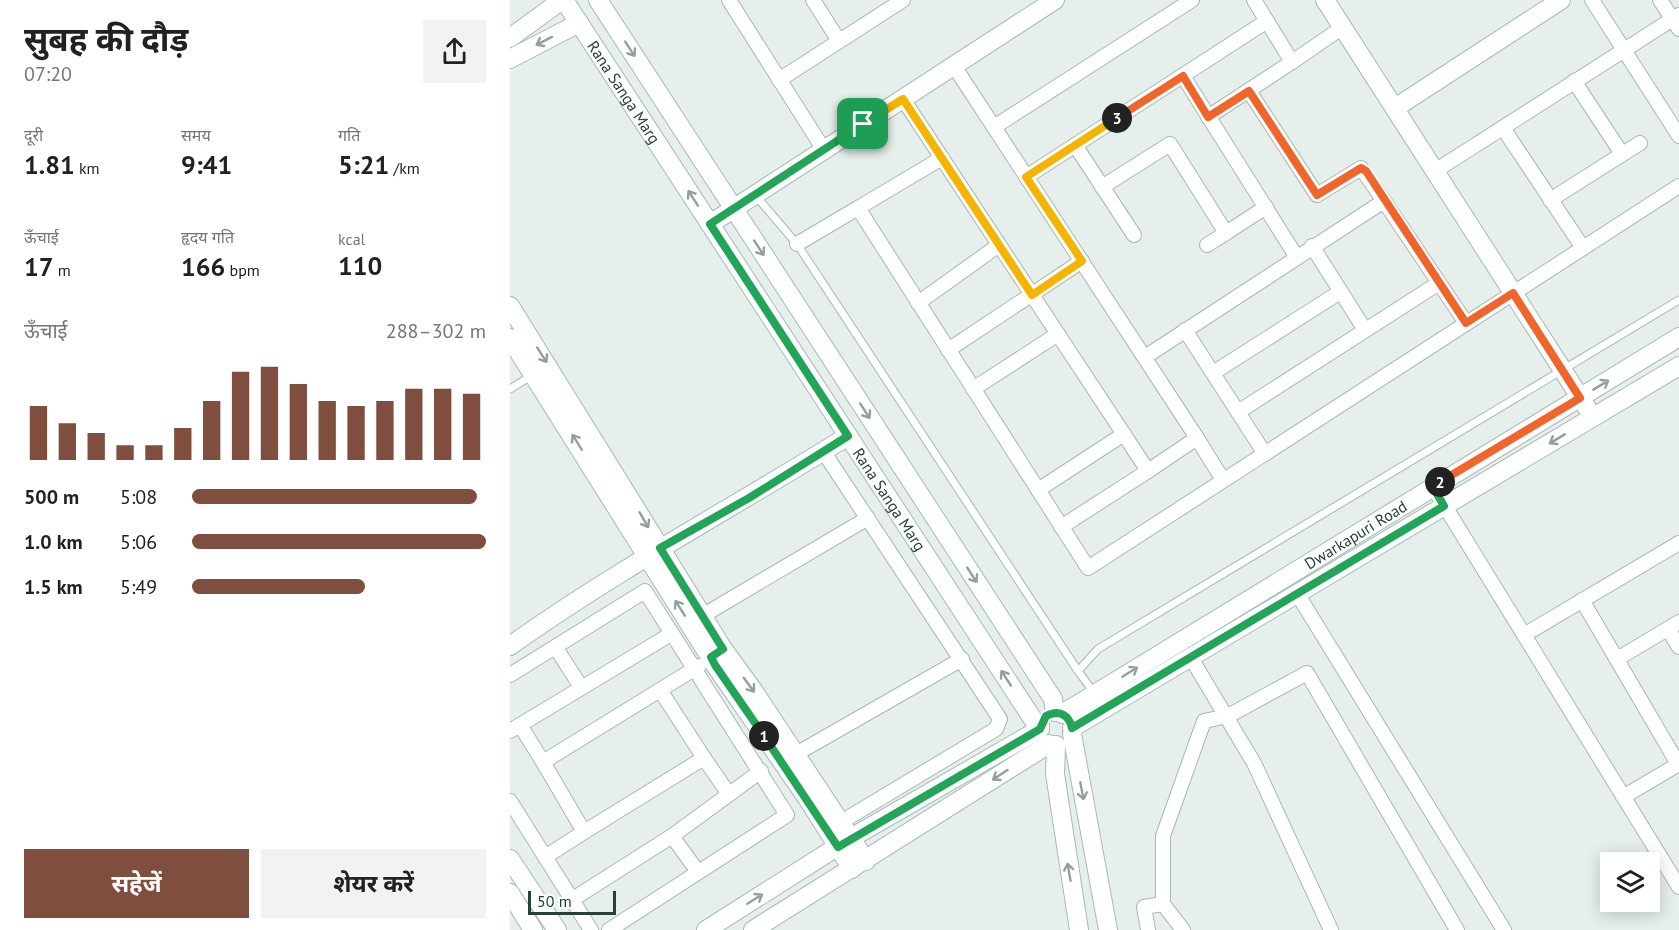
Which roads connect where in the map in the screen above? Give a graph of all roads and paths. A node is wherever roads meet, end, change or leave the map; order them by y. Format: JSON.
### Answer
{"nodes":[{"id":1,"x":563,"y":0,"type":"edge"},
{"id":2,"x":598,"y":0,"type":"edge"},
{"id":3,"x":729,"y":0,"type":"edge"},
{"id":4,"x":813,"y":0,"type":"edge"},
{"id":5,"x":903,"y":0,"type":"edge"},
{"id":6,"x":1192,"y":0,"type":"edge"},
{"id":7,"x":1254,"y":0,"type":"edge"},
{"id":8,"x":1325,"y":0,"type":"edge"},
{"id":9,"x":1561,"y":0,"type":"edge"},
{"id":10,"x":1592,"y":0,"type":"edge"},
{"id":11,"x":1660,"y":0,"type":"edge"},
{"id":12,"x":1049,"y":2,"type":"edge"},
{"id":13,"x":1267,"y":21,"type":"junction"},
{"id":14,"x":1677,"y":21,"type":"edge"},
{"id":15,"x":579,"y":23,"type":"junction"},
{"id":16,"x":1343,"y":27,"type":"junction"},
{"id":17,"x":510,"y":38,"type":"edge"},
{"id":18,"x":839,"y":41,"type":"junction"},
{"id":19,"x":1623,"y":49,"type":"junction"},
{"id":20,"x":510,"y":59,"type":"edge"},
{"id":21,"x":1292,"y":62,"type":"junction"},
{"id":22,"x":954,"y":66,"type":"junction"},
{"id":23,"x":1183,"y":76,"type":"junction"},
{"id":24,"x":779,"y":80,"type":"junction"},
{"id":25,"x":1574,"y":81,"type":"junction"},
{"id":26,"x":1249,"y":91,"type":"junction"},
{"id":27,"x":903,"y":99,"type":"junction"},
{"id":28,"x":1395,"y":108,"type":"junction"},
{"id":29,"x":1208,"y":117,"type":"junction"},
{"id":30,"x":994,"y":127,"type":"junction"},
{"id":31,"x":1503,"y":128,"type":"junction"},
{"id":32,"x":1679,"y":136,"type":"edge"},
{"id":33,"x":1640,"y":143,"type":"dead end"},
{"id":34,"x":1075,"y":145,"type":"junction"},
{"id":35,"x":824,"y":150,"type":"junction"},
{"id":36,"x":1622,"y":154,"type":"junction"},
{"id":37,"x":942,"y":158,"type":"junction"},
{"id":38,"x":1435,"y":171,"type":"junction"},
{"id":39,"x":1026,"y":177,"type":"junction"},
{"id":40,"x":1679,"y":186,"type":"edge"},
{"id":41,"x":1102,"y":187,"type":"junction"},
{"id":42,"x":755,"y":194,"type":"junction"},
{"id":43,"x":1550,"y":200,"type":"junction"},
{"id":44,"x":1384,"y":201,"type":"junction"},
{"id":45,"x":1266,"y":207,"type":"junction"},
{"id":46,"x":858,"y":208,"type":"junction"},
{"id":47,"x":733,"y":209,"type":"junction"},
{"id":48,"x":710,"y":224,"type":"junction"},
{"id":49,"x":1226,"y":233,"type":"junction"},
{"id":50,"x":1134,"y":235,"type":"dead end"},
{"id":51,"x":797,"y":244,"type":"junction"},
{"id":52,"x":999,"y":245,"type":"junction"},
{"id":53,"x":1208,"y":245,"type":"dead end"},
{"id":54,"x":1312,"y":246,"type":"junction"},
{"id":55,"x":1582,"y":248,"type":"junction"},
{"id":56,"x":1296,"y":256,"type":"junction"},
{"id":57,"x":1082,"y":261,"type":"junction"},
{"id":58,"x":1439,"y":283,"type":"junction"},
{"id":59,"x":1340,"y":292,"type":"junction"},
{"id":60,"x":1513,"y":293,"type":"junction"},
{"id":61,"x":1032,"y":295,"type":"junction"},
{"id":62,"x":1679,"y":300,"type":"edge"},
{"id":63,"x":918,"y":303,"type":"junction"},
{"id":64,"x":510,"y":306,"type":"edge"},
{"id":65,"x":1466,"y":323,"type":"junction"},
{"id":66,"x":1185,"y":330,"type":"junction"},
{"id":67,"x":1365,"y":330,"type":"junction"},
{"id":68,"x":1058,"y":334,"type":"junction"},
{"id":69,"x":1679,"y":337,"type":"edge"},
{"id":70,"x":510,"y":338,"type":"edge"},
{"id":71,"x":948,"y":350,"type":"junction"},
{"id":72,"x":1145,"y":357,"type":"junction"},
{"id":73,"x":1679,"y":366,"type":"edge"},
{"id":74,"x":1563,"y":371,"type":"junction"},
{"id":75,"x":1213,"y":373,"type":"junction"},
{"id":76,"x":534,"y":375,"type":"junction"},
{"id":77,"x":510,"y":389,"type":"edge"},
{"id":78,"x":973,"y":389,"type":"junction"},
{"id":79,"x":1580,"y":398,"type":"junction"},
{"id":80,"x":1238,"y":412,"type":"junction"},
{"id":81,"x":1593,"y":417,"type":"junction"},
{"id":82,"x":1124,"y":434,"type":"junction"},
{"id":83,"x":848,"y":436,"type":"junction"},
{"id":84,"x":1197,"y":438,"type":"junction"},
{"id":85,"x":823,"y":451,"type":"junction"},
{"id":86,"x":1265,"y":454,"type":"junction"},
{"id":87,"x":1148,"y":471,"type":"junction"},
{"id":88,"x":1224,"y":480,"type":"junction"},
{"id":89,"x":1433,"y":487,"type":"junction"},
{"id":90,"x":1038,"y":490,"type":"junction"},
{"id":91,"x":1444,"y":506,"type":"junction"},
{"id":92,"x":868,"y":518,"type":"junction"},
{"id":93,"x":1061,"y":527,"type":"junction"},
{"id":94,"x":1679,"y":543,"type":"edge"},
{"id":95,"x":654,"y":552,"type":"junction"},
{"id":96,"x":1298,"y":595,"type":"junction"},
{"id":97,"x":1582,"y":600,"type":"junction"},
{"id":98,"x":702,"y":616,"type":"junction"},
{"id":99,"x":1674,"y":626,"type":"edge"},
{"id":100,"x":671,"y":634,"type":"junction"},
{"id":101,"x":1524,"y":635,"type":"junction"},
{"id":102,"x":510,"y":646,"type":"edge"},
{"id":103,"x":1679,"y":647,"type":"edge"},
{"id":104,"x":556,"y":648,"type":"junction"},
{"id":105,"x":717,"y":653,"type":"junction"},
{"id":106,"x":1191,"y":658,"type":"junction"},
{"id":107,"x":962,"y":659,"type":"junction"},
{"id":108,"x":1617,"y":659,"type":"junction"},
{"id":109,"x":694,"y":670,"type":"junction"},
{"id":110,"x":1078,"y":671,"type":"junction"},
{"id":111,"x":510,"y":675,"type":"edge"},
{"id":112,"x":581,"y":687,"type":"junction"},
{"id":113,"x":660,"y":690,"type":"junction"},
{"id":114,"x":1095,"y":694,"type":"junction"},
{"id":115,"x":1228,"y":716,"type":"junction"},
{"id":116,"x":1065,"y":722,"type":"junction"},
{"id":117,"x":515,"y":728,"type":"edge"},
{"id":118,"x":1046,"y":735,"type":"junction"},
{"id":119,"x":796,"y":754,"type":"junction"},
{"id":120,"x":704,"y":758,"type":"junction"},
{"id":121,"x":543,"y":762,"type":"junction"},
{"id":122,"x":1679,"y":764,"type":"edge"},
{"id":123,"x":761,"y":771,"type":"junction"},
{"id":124,"x":728,"y":793,"type":"junction"},
{"id":125,"x":1623,"y":797,"type":"junction"},
{"id":126,"x":510,"y":801,"type":"edge"},
{"id":127,"x":842,"y":822,"type":"junction"},
{"id":128,"x":584,"y":832,"type":"junction"},
{"id":129,"x":672,"y":836,"type":"junction"},
{"id":130,"x":845,"y":843,"type":"junction"},
{"id":131,"x":544,"y":857,"type":"junction"},
{"id":132,"x":510,"y":859,"type":"edge"},
{"id":133,"x":859,"y":865,"type":"junction"},
{"id":134,"x":698,"y":872,"type":"junction"},
{"id":135,"x":1679,"y":887,"type":"edge"},
{"id":136,"x":510,"y":892,"type":"edge"},
{"id":137,"x":573,"y":899,"type":"junction"},
{"id":138,"x":1163,"y":904,"type":"junction"},
{"id":139,"x":533,"y":930,"type":"edge"},
{"id":140,"x":557,"y":930,"type":"edge"},
{"id":141,"x":591,"y":930,"type":"edge"},
{"id":142,"x":609,"y":930,"type":"edge"},
{"id":143,"x":706,"y":930,"type":"edge"},
{"id":144,"x":753,"y":930,"type":"edge"},
{"id":145,"x":1078,"y":930,"type":"edge"},
{"id":146,"x":1107,"y":930,"type":"edge"},
{"id":147,"x":1148,"y":930,"type":"edge"},
{"id":148,"x":1184,"y":930,"type":"edge"},
{"id":149,"x":1331,"y":930,"type":"edge"},
{"id":150,"x":1457,"y":930,"type":"edge"},
{"id":151,"x":1504,"y":930,"type":"edge"}],
"edges":[{"from":1,"to":15,"type":"street","name":"Rana Sanga Marg"},
{"from":1,"to":17,"type":"street"},
{"from":2,"to":47,"type":"street","name":"Rana Sanga Marg","one_way":true},
{"from":3,"to":24,"type":"street"},
{"from":4,"to":18,"type":"street"},
{"from":5,"to":18,"type":"street"},
{"from":6,"to":30,"type":"street"},
{"from":7,"to":13,"type":"street"},
{"from":8,"to":16,"type":"street"},
{"from":9,"to":28,"type":"street"},
{"from":10,"to":19,"type":"street"},
{"from":11,"to":14,"type":"street"},
{"from":12,"to":22,"type":"street"},
{"from":13,"to":21,"type":"street"},
{"from":13,"to":23,"type":"street"},
{"from":14,"to":19,"type":"street"},
{"from":15,"to":20,"type":"street","one_way":true},
{"from":48,"to":15,"type":"street","name":"Rana Sanga Marg","one_way":true},
{"from":16,"to":21,"type":"street"},
{"from":16,"to":28,"type":"street"},
{"from":18,"to":24,"type":"street"},
{"from":19,"to":25,"type":"street"},
{"from":19,"to":32,"type":"street"},
{"from":21,"to":26,"type":"street"},
{"from":22,"to":27,"type":"street"},
{"from":22,"to":30,"type":"street"},
{"from":23,"to":29,"type":"street"},
{"from":23,"to":34,"type":"street"},
{"from":24,"to":35,"type":"street"},
{"from":25,"to":31,"type":"street"},
{"from":25,"to":36,"type":"street"},
{"from":26,"to":29,"type":"street"},
{"from":26,"to":44,"type":"street"},
{"from":27,"to":35,"type":"street"},
{"from":27,"to":37,"type":"street"},
{"from":28,"to":38,"type":"street"},
{"from":29,"to":45,"type":"street"},
{"from":30,"to":39,"type":"street"},
{"from":31,"to":38,"type":"street"},
{"from":31,"to":43,"type":"street"},
{"from":33,"to":36,"type":"street"},
{"from":34,"to":39,"type":"street"},
{"from":34,"to":41,"type":"street"},
{"from":35,"to":42,"type":"street"},
{"from":36,"to":43,"type":"street"},
{"from":37,"to":46,"type":"street"},
{"from":37,"to":52,"type":"street"},
{"from":38,"to":60,"type":"street"},
{"from":39,"to":57,"type":"street"},
{"from":40,"to":55,"type":"street"},
{"from":41,"to":49,"type":"street"},
{"from":41,"to":50,"type":"street"},
{"from":42,"to":47,"type":"street"},
{"from":42,"to":51,"type":"lane"},
{"from":43,"to":55,"type":"street"},
{"from":44,"to":54,"type":"street"},
{"from":44,"to":58,"type":"street"},
{"from":45,"to":49,"type":"street"},
{"from":45,"to":56,"type":"street"},
{"from":46,"to":51,"type":"street"},
{"from":46,"to":63,"type":"street"},
{"from":47,"to":48,"type":"street"},
{"from":47,"to":116,"type":"street","name":"Rana Sanga Marg","one_way":true},
{"from":48,"to":83,"type":"street","name":"Rana Sanga Marg"},
{"from":49,"to":53,"type":"street"},
{"from":51,"to":110,"type":"lane"},
{"from":52,"to":61,"type":"street"},
{"from":52,"to":63,"type":"street"},
{"from":54,"to":56,"type":"street"},
{"from":54,"to":59,"type":"street"},
{"from":55,"to":60,"type":"street"},
{"from":56,"to":66,"type":"street"},
{"from":57,"to":61,"type":"street"},
{"from":57,"to":72,"type":"street"},
{"from":58,"to":65,"type":"street"},
{"from":58,"to":67,"type":"street"},
{"from":59,"to":67,"type":"street"},
{"from":59,"to":75,"type":"street"},
{"from":60,"to":65,"type":"street"},
{"from":60,"to":74,"type":"street"},
{"from":61,"to":68,"type":"street"},
{"from":61,"to":71,"type":"street"},
{"from":62,"to":74,"type":"lane"},
{"from":63,"to":71,"type":"street"},
{"from":64,"to":95,"type":"street","one_way":true},
{"from":65,"to":86,"type":"street"},
{"from":66,"to":72,"type":"street"},
{"from":66,"to":75,"type":"street"},
{"from":67,"to":80,"type":"street"},
{"from":68,"to":78,"type":"street"},
{"from":68,"to":82,"type":"street"},
{"from":79,"to":69,"type":"street","name":"Dwarkapuri Road","one_way":true},
{"from":70,"to":76,"type":"street"},
{"from":71,"to":78,"type":"street"},
{"from":72,"to":84,"type":"street"},
{"from":73,"to":81,"type":"street","name":"Dwarkapuri Road"},
{"from":74,"to":79,"type":"street"},
{"from":74,"to":110,"type":"lane"},
{"from":75,"to":80,"type":"street"},
{"from":76,"to":77,"type":"lane"},
{"from":95,"to":76,"type":"street","one_way":true},
{"from":78,"to":90,"type":"street"},
{"from":79,"to":81,"type":"street"},
{"from":79,"to":89,"type":"street","name":"Dwarkapuri Road"},
{"from":80,"to":86,"type":"street"},
{"from":81,"to":91,"type":"street","name":"Dwarkapuri Road","one_way":true},
{"from":82,"to":87,"type":"street"},
{"from":82,"to":90,"type":"street"},
{"from":83,"to":85,"type":"street"},
{"from":118,"to":83,"type":"street","name":"Rana Sanga Marg","one_way":true},
{"from":84,"to":87,"type":"street"},
{"from":84,"to":88,"type":"street"},
{"from":85,"to":92,"type":"street"},
{"from":85,"to":95,"type":"street"},
{"from":86,"to":88,"type":"street"},
{"from":87,"to":93,"type":"street"},
{"from":88,"to":93,"type":"street"},
{"from":89,"to":91,"type":"street"},
{"from":114,"to":89,"type":"street","name":"Dwarkapuri Road","one_way":true},
{"from":90,"to":93,"type":"street"},
{"from":91,"to":96,"type":"street","name":"Dwarkapuri Road"},
{"from":91,"to":101,"type":"street"},
{"from":92,"to":98,"type":"street"},
{"from":92,"to":107,"type":"street"},
{"from":94,"to":97,"type":"street"},
{"from":95,"to":98,"type":"street"},
{"from":95,"to":102,"type":"street"},
{"from":105,"to":95,"type":"street","one_way":true},
{"from":96,"to":106,"type":"street","name":"Dwarkapuri Road"},
{"from":96,"to":151,"type":"street"},
{"from":97,"to":101,"type":"street"},
{"from":97,"to":108,"type":"street"},
{"from":98,"to":105,"type":"street"},
{"from":99,"to":103,"type":"street"},
{"from":99,"to":108,"type":"street"},
{"from":100,"to":104,"type":"street"},
{"from":100,"to":109,"type":"street"},
{"from":100,"to":112,"type":"street"},
{"from":101,"to":125,"type":"street"},
{"from":104,"to":111,"type":"street"},
{"from":104,"to":112,"type":"street"},
{"from":105,"to":109,"type":"street"},
{"from":105,"to":119,"type":"street","one_way":true},
{"from":105,"to":130,"type":"street"},
{"from":106,"to":115,"type":"street"},
{"from":106,"to":116,"type":"street","name":"Dwarkapuri Road"},
{"from":107,"to":119,"type":"street"},
{"from":107,"to":127,"type":"street"},
{"from":108,"to":122,"type":"street"},
{"from":109,"to":113,"type":"street"},
{"from":109,"to":123,"type":"street"},
{"from":110,"to":114,"type":"lane"},
{"from":112,"to":117,"type":"street"},
{"from":113,"to":120,"type":"street"},
{"from":113,"to":121,"type":"street"},
{"from":114,"to":116,"type":"street","name":"Dwarkapuri Road"},
{"from":115,"to":138,"type":"street"},
{"from":115,"to":149,"type":"street"},
{"from":115,"to":150,"type":"street"},
{"from":116,"to":118,"type":"street"},
{"from":116,"to":118,"type":"street"},
{"from":116,"to":146,"type":"street","name":"Rana Sanga Marg","one_way":true},
{"from":117,"to":121,"type":"street"},
{"from":118,"to":130,"type":"street"},
{"from":118,"to":133,"type":"street","one_way":true},
{"from":145,"to":118,"type":"street","one_way":true},
{"from":119,"to":127,"type":"street"},
{"from":120,"to":124,"type":"street"},
{"from":120,"to":128,"type":"street"},
{"from":121,"to":128,"type":"street"},
{"from":122,"to":125,"type":"street"},
{"from":123,"to":124,"type":"street"},
{"from":123,"to":134,"type":"street"},
{"from":124,"to":129,"type":"street"},
{"from":125,"to":135,"type":"street"},
{"from":126,"to":131,"type":"street"},
{"from":127,"to":130,"type":"street"},
{"from":128,"to":131,"type":"street"},
{"from":129,"to":134,"type":"street"},
{"from":129,"to":137,"type":"street"},
{"from":130,"to":133,"type":"street"},
{"from":143,"to":130,"type":"street","one_way":true},
{"from":131,"to":137,"type":"street"},
{"from":132,"to":140,"type":"street"},
{"from":133,"to":144,"type":"street"},
{"from":134,"to":142,"type":"street"},
{"from":136,"to":139,"type":"street"},
{"from":137,"to":141,"type":"street"},
{"from":138,"to":147,"type":"street"},
{"from":138,"to":148,"type":"street"}]}
